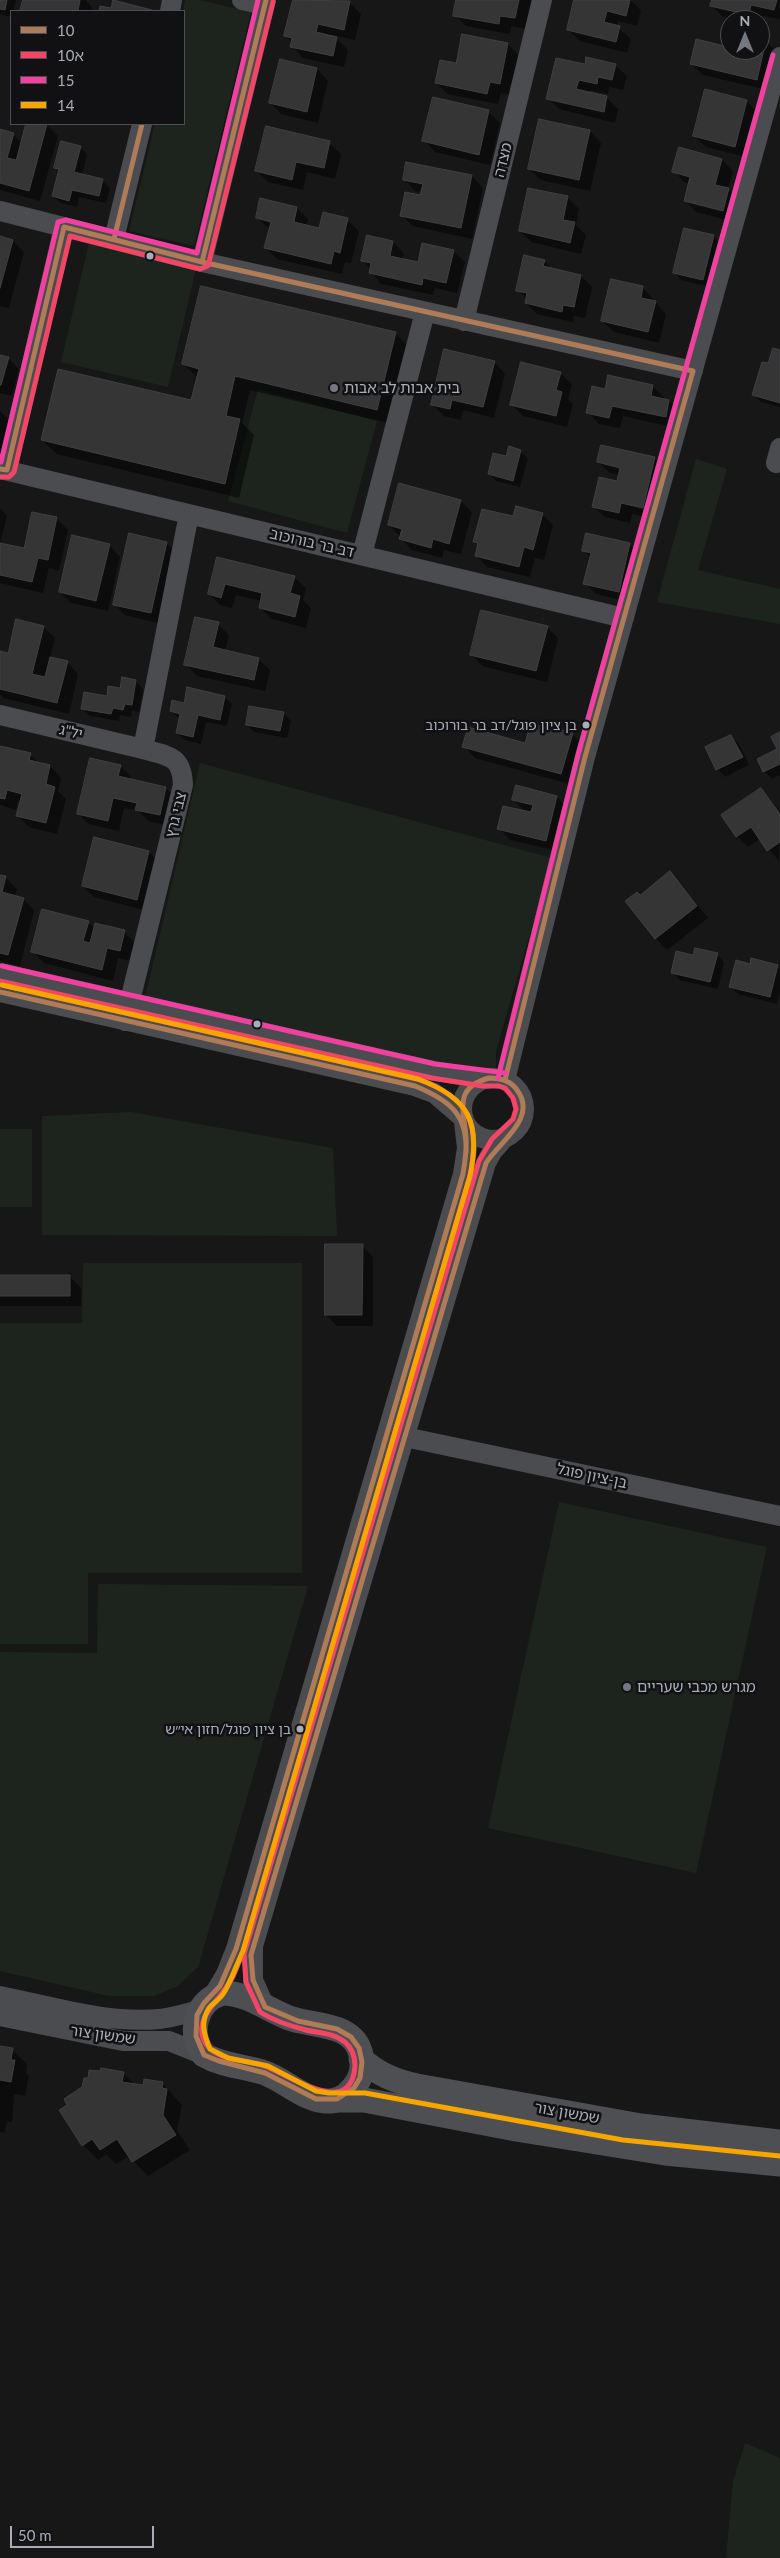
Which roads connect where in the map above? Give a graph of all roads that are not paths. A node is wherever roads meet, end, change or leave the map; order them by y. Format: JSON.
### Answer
{"nodes":[{"id":1,"x":242,"y":0,"type":"edge"},
{"id":2,"x":542,"y":0,"type":"edge"},
{"id":3,"x":265,"y":3,"type":"edge"},
{"id":4,"x":780,"y":57,"type":"edge"},
{"id":5,"x":142,"y":125,"type":"edge"},
{"id":6,"x":0,"y":211,"type":"edge"},
{"id":7,"x":64,"y":227,"type":"junction"},
{"id":8,"x":114,"y":239,"type":"junction"},
{"id":9,"x":202,"y":262,"type":"junction"},
{"id":10,"x":425,"y":312,"type":"junction"},
{"id":11,"x":464,"y":321,"type":"junction"},
{"id":12,"x":692,"y":371,"type":"junction"},
{"id":13,"x":3,"y":470,"type":"edge"},
{"id":14,"x":189,"y":514,"type":"junction"},
{"id":15,"x":362,"y":555,"type":"junction"},
{"id":16,"x":624,"y":618,"type":"junction"},
{"id":17,"x":0,"y":716,"type":"edge"},
{"id":18,"x":143,"y":749,"type":"junction"},
{"id":19,"x":0,"y":973,"type":"edge"},
{"id":20,"x":0,"y":992,"type":"edge"},
{"id":21,"x":128,"y":1012,"type":"junction"},
{"id":22,"x":484,"y":1079,"type":"junction"},
{"id":23,"x":505,"y":1080,"type":"junction"},
{"id":24,"x":463,"y":1119,"type":"junction"},
{"id":25,"x":505,"y":1137,"type":"junction"},
{"id":26,"x":405,"y":1437,"type":"junction"},
{"id":27,"x":780,"y":1516,"type":"edge"},
{"id":28,"x":0,"y":1996,"type":"edge"},
{"id":29,"x":206,"y":2003,"type":"junction"},
{"id":30,"x":265,"y":2007,"type":"junction"},
{"id":31,"x":0,"y":2016,"type":"edge"},
{"id":32,"x":204,"y":2054,"type":"junction"},
{"id":33,"x":361,"y":2059,"type":"junction"},
{"id":34,"x":335,"y":2100,"type":"junction"},
{"id":35,"x":780,"y":2142,"type":"edge"},
{"id":36,"x":780,"y":2164,"type":"edge"}],
"edges":[{"from":1,"to":3,"type":"street"},
{"from":2,"to":11,"type":"street","name":"מצדה"},
{"from":3,"to":9,"type":"street"},
{"from":4,"to":12,"type":"street"},
{"from":5,"to":8,"type":"street"},
{"from":6,"to":7,"type":"street"},
{"from":7,"to":8,"type":"street"},
{"from":7,"to":13,"type":"street"},
{"from":8,"to":9,"type":"street"},
{"from":9,"to":10,"type":"street"},
{"from":10,"to":11,"type":"street"},
{"from":10,"to":15,"type":"street"},
{"from":11,"to":12,"type":"street"},
{"from":12,"to":16,"type":"street"},
{"from":13,"to":14,"type":"street","name":"דב בר בורוכוב"},
{"from":14,"to":15,"type":"street","name":"דב בר בורוכוב"},
{"from":14,"to":18,"type":"street"},
{"from":15,"to":16,"type":"street","name":"דב בר בורוכוב"},
{"from":16,"to":23,"type":"street"},
{"from":17,"to":18,"type":"street","name":"יל\"ג"},
{"from":18,"to":21,"type":"street","name":"צבי גרץ"},
{"from":19,"to":21,"type":"street"},
{"from":20,"to":21,"type":"street"},
{"from":21,"to":22,"type":"street"},
{"from":21,"to":24,"type":"street"},
{"from":22,"to":23,"type":"street"},
{"from":22,"to":24,"type":"street"},
{"from":23,"to":25,"type":"street"},
{"from":24,"to":25,"type":"street"},
{"from":24,"to":29,"type":"street"},
{"from":25,"to":26,"type":"street"},
{"from":26,"to":27,"type":"street","name":"בן-ציון פוגל"},
{"from":26,"to":30,"type":"street"},
{"from":28,"to":29,"type":"street","name":"שמשון צור"},
{"from":29,"to":30,"type":"main road"},
{"from":29,"to":32,"type":"main road"},
{"from":30,"to":33,"type":"main road"},
{"from":31,"to":32,"type":"street","name":"שמשון צור"},
{"from":32,"to":34,"type":"main road","name":"שמשון צור"},
{"from":33,"to":34,"type":"main road"},
{"from":33,"to":35,"type":"main road","name":"שמשון צור"},
{"from":34,"to":36,"type":"main road","name":"שמשון צור"}]}
